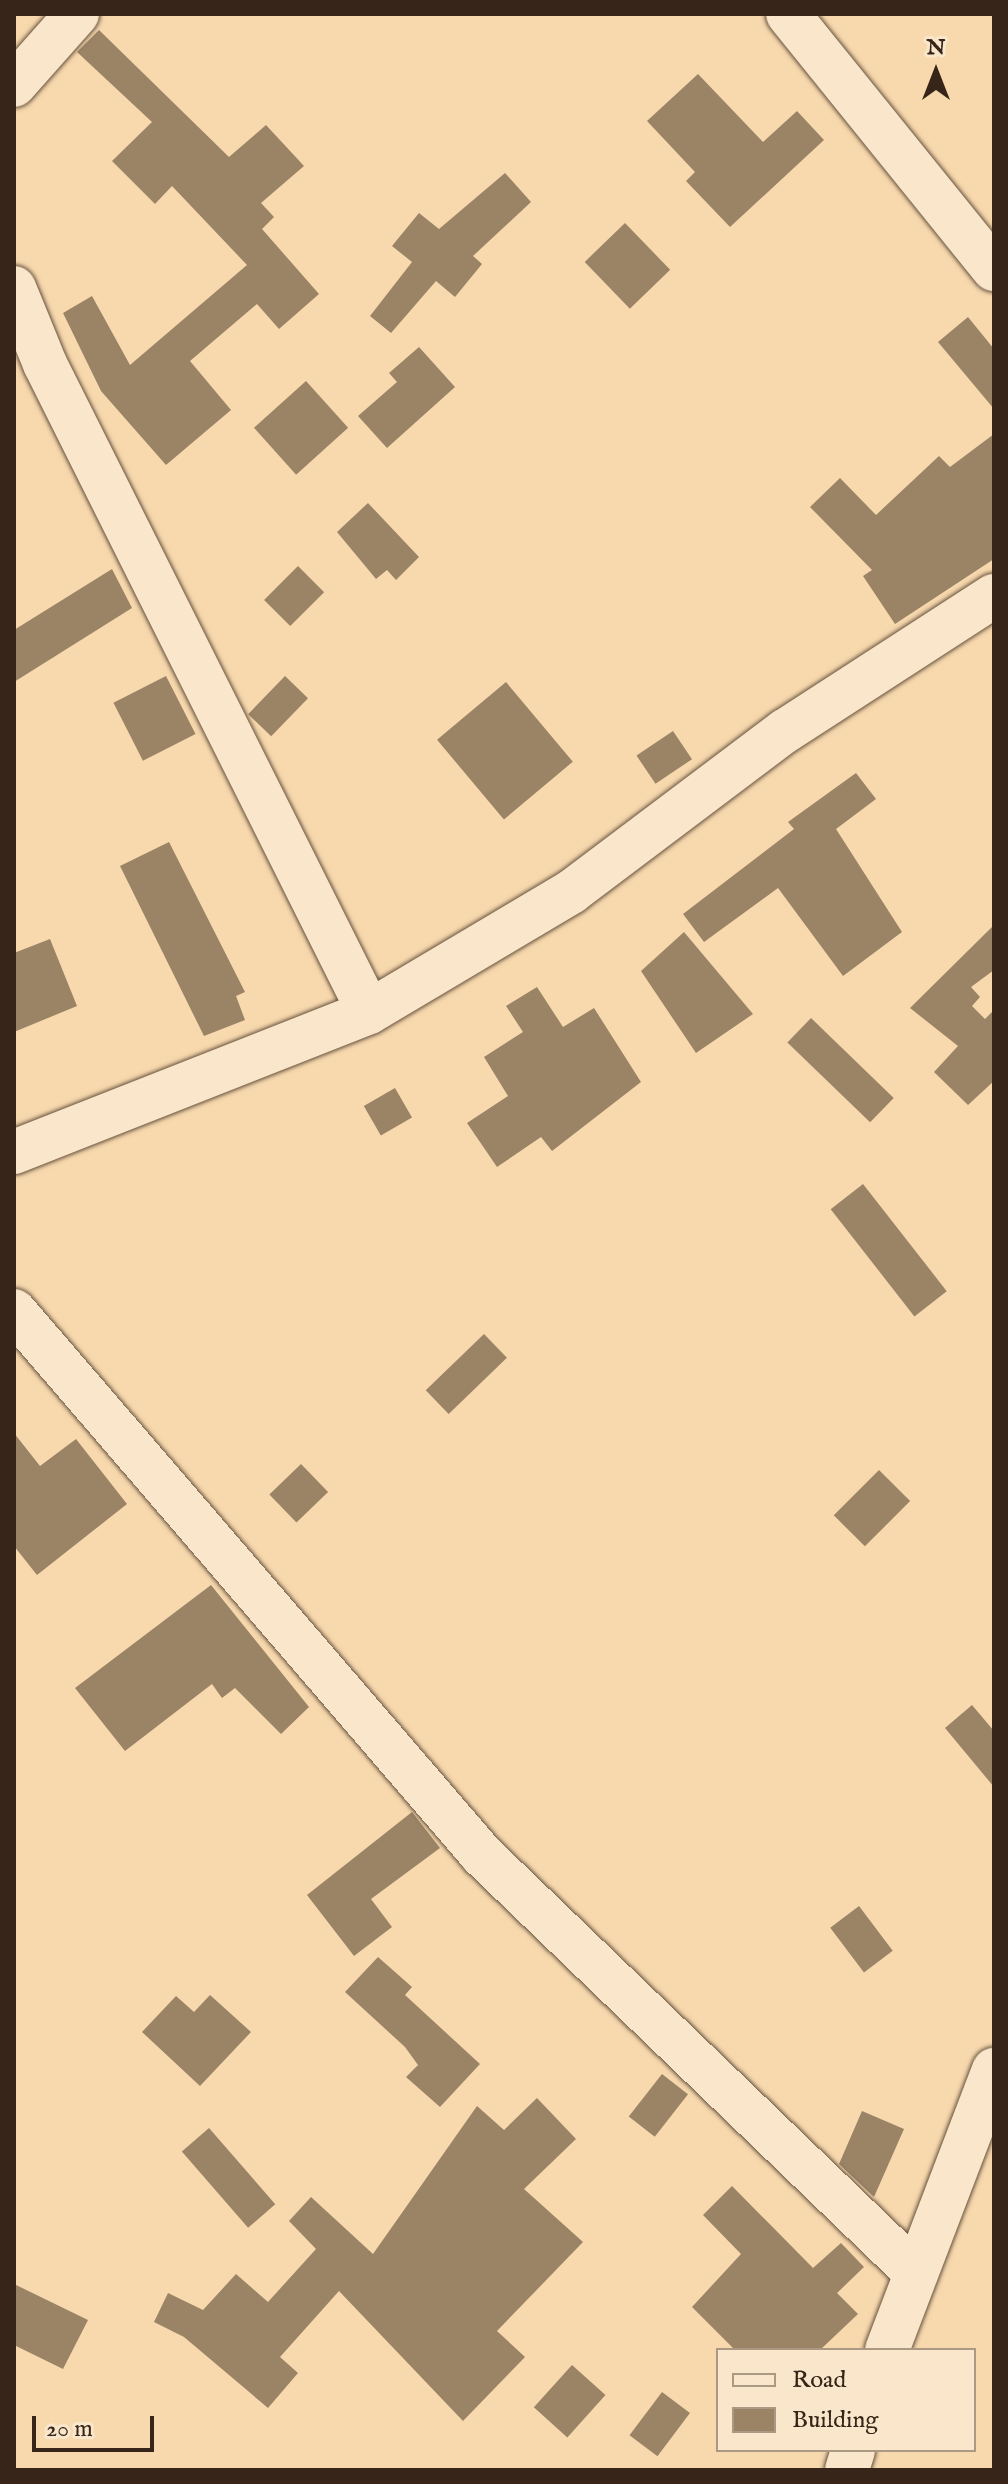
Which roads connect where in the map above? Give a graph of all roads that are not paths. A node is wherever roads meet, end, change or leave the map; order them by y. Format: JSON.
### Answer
{"nodes":[{"id":1,"x":77,"y":14,"type":"edge"},
{"id":2,"x":788,"y":14,"type":"edge"},
{"id":3,"x":14,"y":85,"type":"edge"},
{"id":4,"x":994,"y":269,"type":"edge"},
{"id":5,"x":14,"y":288,"type":"edge"},
{"id":6,"x":994,"y":596,"type":"edge"},
{"id":7,"x":369,"y":1012,"type":"junction"},
{"id":8,"x":14,"y":1152,"type":"edge"},
{"id":9,"x":14,"y":1311,"type":"edge"},
{"id":10,"x":994,"y":2070,"type":"edge"},
{"id":11,"x":913,"y":2270,"type":"junction"},
{"id":12,"x":888,"y":2348,"type":"edge"}],
"edges":[{"from":1,"to":3,"type":"street"},
{"from":2,"to":4,"type":"street"},
{"from":5,"to":7,"type":"street"},
{"from":6,"to":7,"type":"street"},
{"from":7,"to":8,"type":"street"},
{"from":9,"to":11,"type":"street"},
{"from":10,"to":11,"type":"street"},
{"from":11,"to":12,"type":"street"}]}
